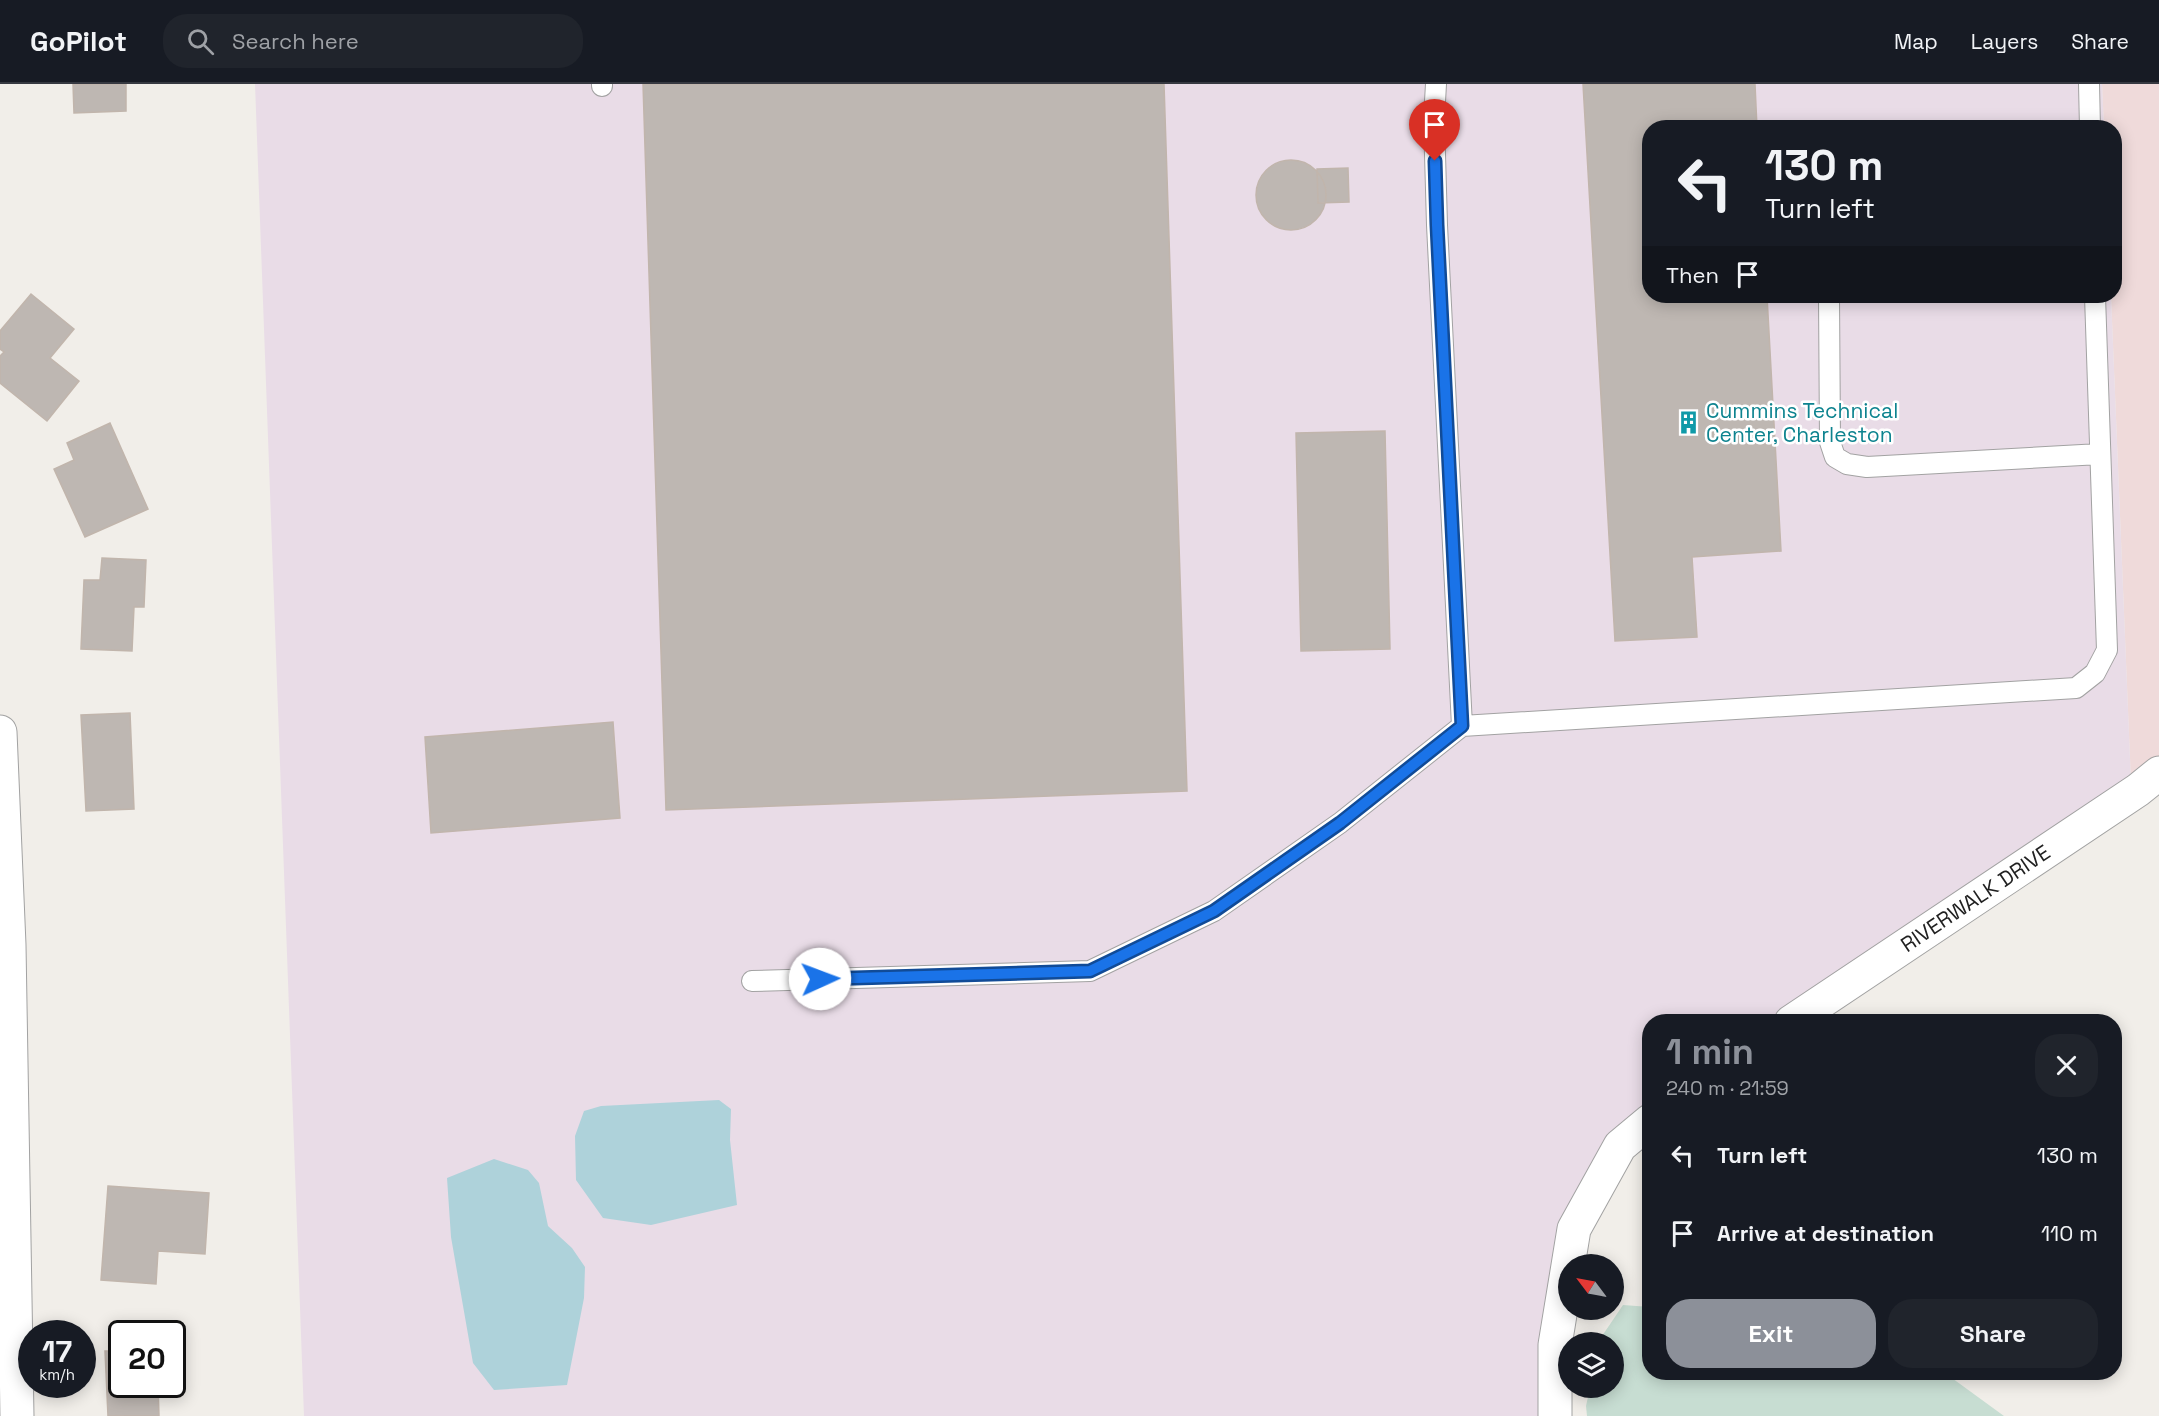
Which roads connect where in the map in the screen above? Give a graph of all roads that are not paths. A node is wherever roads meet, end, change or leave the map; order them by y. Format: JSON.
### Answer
{"nodes":[{"id":1,"x":1436,"y":84,"type":"edge"},
{"id":2,"x":2089,"y":84,"type":"edge"},
{"id":3,"x":2090,"y":120,"type":"edge"},
{"id":4,"x":1829,"y":303,"type":"edge"},
{"id":5,"x":2095,"y":303,"type":"edge"},
{"id":6,"x":2100,"y":454,"type":"junction"},
{"id":7,"x":1462,"y":726,"type":"junction"},
{"id":8,"x":0,"y":732,"type":"edge"},
{"id":9,"x":2159,"y":773,"type":"edge"},
{"id":10,"x":4,"y":945,"type":"edge"},
{"id":11,"x":752,"y":981,"type":"dead end"},
{"id":12,"x":1803,"y":1014,"type":"edge"},
{"id":13,"x":1642,"y":1127,"type":"edge"},
{"id":14,"x":17,"y":1416,"type":"edge"},
{"id":15,"x":1555,"y":1416,"type":"edge"}],
"edges":[{"from":1,"to":7,"type":"lane"},
{"from":2,"to":3,"type":"lane"},
{"from":4,"to":6,"type":"lane"},
{"from":5,"to":6,"type":"lane"},
{"from":6,"to":7,"type":"lane"},
{"from":7,"to":11,"type":"lane"},
{"from":8,"to":10,"type":"street"},
{"from":9,"to":12,"type":"street","name":"RIVERWALK DRIVE"},
{"from":10,"to":14,"type":"street"},
{"from":13,"to":15,"type":"street"}]}
